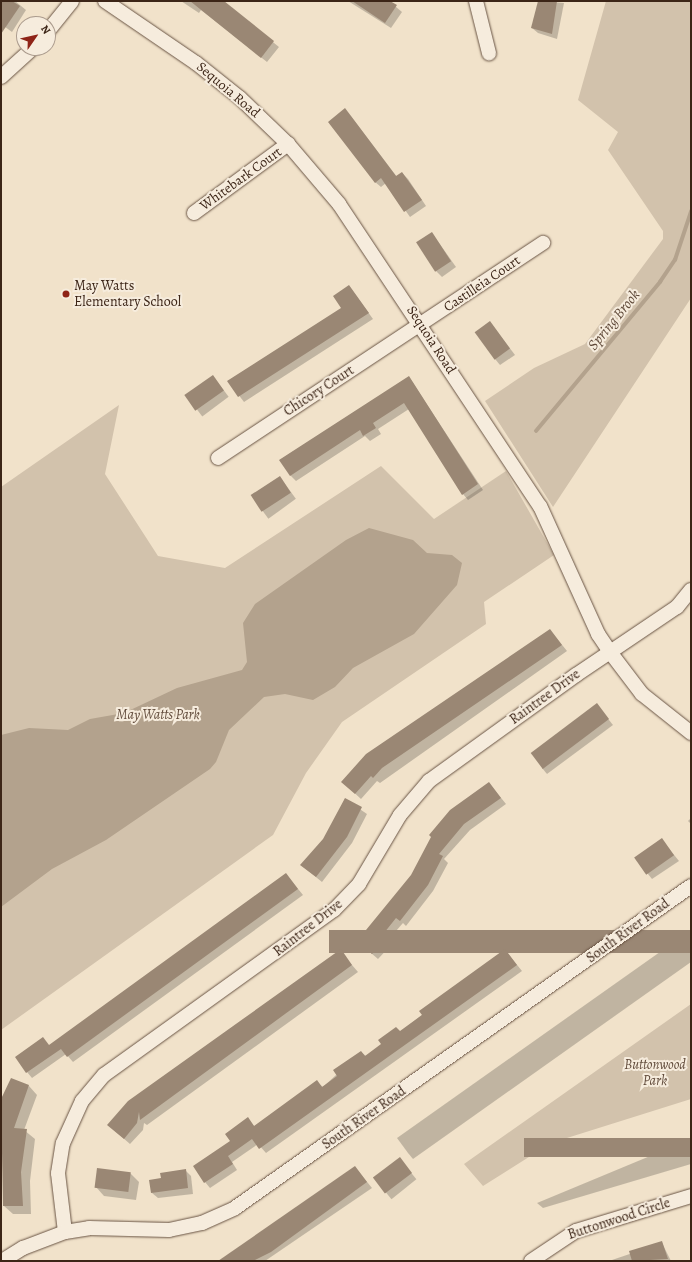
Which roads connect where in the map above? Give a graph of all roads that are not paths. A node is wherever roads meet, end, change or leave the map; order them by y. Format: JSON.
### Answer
{"nodes":[{"id":1,"x":72,"y":1,"type":"edge"},
{"id":2,"x":104,"y":1,"type":"edge"},
{"id":3,"x":476,"y":1,"type":"edge"},
{"id":4,"x":56,"y":21,"type":"edge"},
{"id":5,"x":489,"y":52,"type":"dead end"},
{"id":6,"x":24,"y":56,"type":"edge"},
{"id":7,"x":1,"y":78,"type":"edge"},
{"id":8,"x":288,"y":144,"type":"junction"},
{"id":9,"x":194,"y":214,"type":"dead end"},
{"id":10,"x":543,"y":244,"type":"dead end"},
{"id":11,"x":421,"y":324,"type":"junction"},
{"id":12,"x":218,"y":458,"type":"dead end"},
{"id":13,"x":691,"y":590,"type":"edge"},
{"id":14,"x":610,"y":652,"type":"junction"},
{"id":15,"x":691,"y":733,"type":"edge"},
{"id":16,"x":691,"y":886,"type":"edge"},
{"id":17,"x":691,"y":1196,"type":"edge"},
{"id":18,"x":65,"y":1232,"type":"junction"},
{"id":19,"x":2,"y":1261,"type":"edge"},
{"id":20,"x":531,"y":1261,"type":"edge"}],
"edges":[{"from":1,"to":4,"type":"street"},
{"from":2,"to":8,"type":"street","name":"Sequoia Road"},
{"from":3,"to":5,"type":"street"},
{"from":6,"to":7,"type":"street"},
{"from":8,"to":9,"type":"street","name":"Whitebark Court"},
{"from":8,"to":11,"type":"street","name":"Sequoia Road"},
{"from":10,"to":11,"type":"street","name":"Castilleia Court"},
{"from":11,"to":12,"type":"street","name":"Chicory Court"},
{"from":11,"to":14,"type":"street","name":"Sequoia Road"},
{"from":13,"to":14,"type":"street","name":"Raintree Drive"},
{"from":14,"to":15,"type":"street","name":"Sequoia Road"},
{"from":14,"to":18,"type":"street","name":"Raintree Drive"},
{"from":16,"to":18,"type":"street","name":"South River Road"},
{"from":17,"to":20,"type":"street","name":"Buttonwood Circle"},
{"from":18,"to":19,"type":"street","name":"South River Road"}]}
